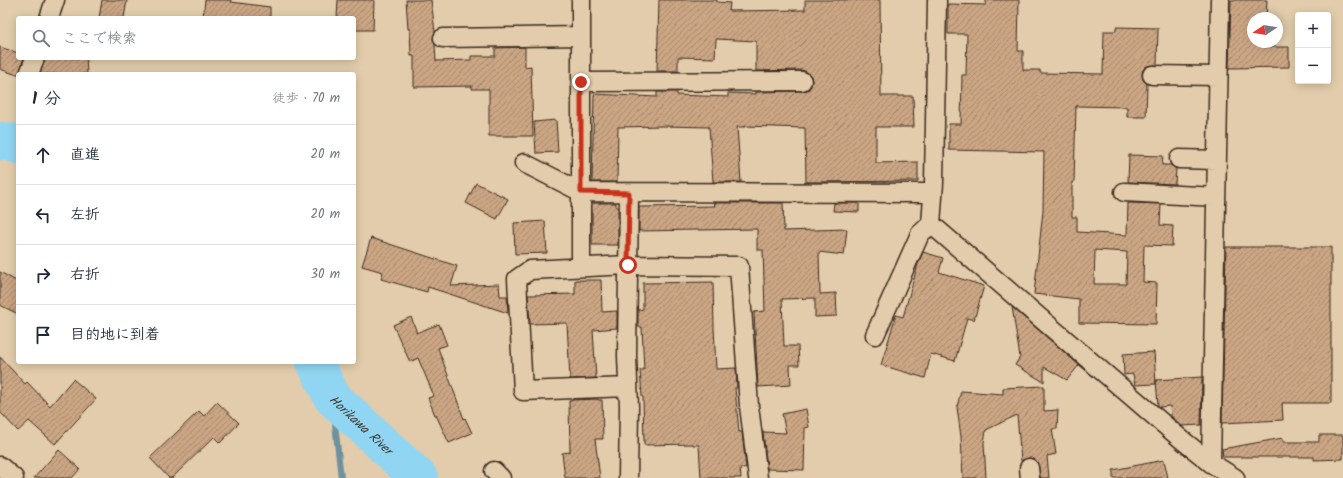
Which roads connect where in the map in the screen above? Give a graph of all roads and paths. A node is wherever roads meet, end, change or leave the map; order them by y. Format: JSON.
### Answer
{"nodes":[{"id":1,"x":55,"y":0,"type":"edge"},
{"id":2,"x":581,"y":0,"type":"edge"},
{"id":3,"x":936,"y":0,"type":"edge"},
{"id":4,"x":1220,"y":0,"type":"edge"},
{"id":5,"x":50,"y":16,"type":"edge"},
{"id":6,"x":581,"y":36,"type":"junction"},
{"id":7,"x":443,"y":38,"type":"dead end"},
{"id":8,"x":34,"y":60,"type":"edge"},
{"id":9,"x":30,"y":72,"type":"edge"},
{"id":10,"x":1152,"y":75,"type":"dead end"},
{"id":11,"x":1218,"y":76,"type":"junction"},
{"id":12,"x":802,"y":81,"type":"dead end"},
{"id":13,"x":581,"y":82,"type":"junction"},
{"id":14,"x":1179,"y":159,"type":"dead end"},
{"id":15,"x":1216,"y":160,"type":"junction"},
{"id":16,"x":524,"y":163,"type":"dead end"},
{"id":17,"x":581,"y":192,"type":"junction"},
{"id":18,"x":1124,"y":192,"type":"dead end"},
{"id":19,"x":629,"y":193,"type":"junction"},
{"id":20,"x":933,"y":193,"type":"junction"},
{"id":21,"x":1216,"y":197,"type":"junction"},
{"id":22,"x":931,"y":224,"type":"junction"},
{"id":23,"x":628,"y":265,"type":"junction"},
{"id":24,"x":581,"y":267,"type":"junction"},
{"id":25,"x":875,"y":335,"type":"dead end"},
{"id":26,"x":628,"y":387,"type":"junction"},
{"id":27,"x":1211,"y":462,"type":"junction"},
{"id":28,"x":0,"y":466,"type":"edge"},
{"id":29,"x":14,"y":478,"type":"edge"},
{"id":30,"x":628,"y":478,"type":"edge"},
{"id":31,"x":758,"y":478,"type":"edge"},
{"id":32,"x":1235,"y":478,"type":"edge"}],
"edges":[{"from":1,"to":5,"type":"street"},
{"from":2,"to":6,"type":"street"},
{"from":3,"to":20,"type":"street"},
{"from":4,"to":11,"type":"street"},
{"from":6,"to":7,"type":"street"},
{"from":6,"to":13,"type":"street"},
{"from":8,"to":9,"type":"street"},
{"from":10,"to":11,"type":"street"},
{"from":11,"to":15,"type":"street"},
{"from":12,"to":13,"type":"street"},
{"from":13,"to":17,"type":"street"},
{"from":14,"to":15,"type":"street"},
{"from":15,"to":21,"type":"street"},
{"from":16,"to":17,"type":"street"},
{"from":17,"to":19,"type":"street"},
{"from":17,"to":24,"type":"street"},
{"from":18,"to":21,"type":"street"},
{"from":19,"to":20,"type":"street"},
{"from":19,"to":23,"type":"street"},
{"from":20,"to":22,"type":"street"},
{"from":21,"to":27,"type":"street"},
{"from":22,"to":25,"type":"street"},
{"from":22,"to":27,"type":"street"},
{"from":23,"to":24,"type":"street"},
{"from":23,"to":26,"type":"street"},
{"from":23,"to":31,"type":"street"},
{"from":24,"to":26,"type":"street"},
{"from":26,"to":30,"type":"street"},
{"from":27,"to":32,"type":"street"},
{"from":28,"to":29,"type":"street"}]}
